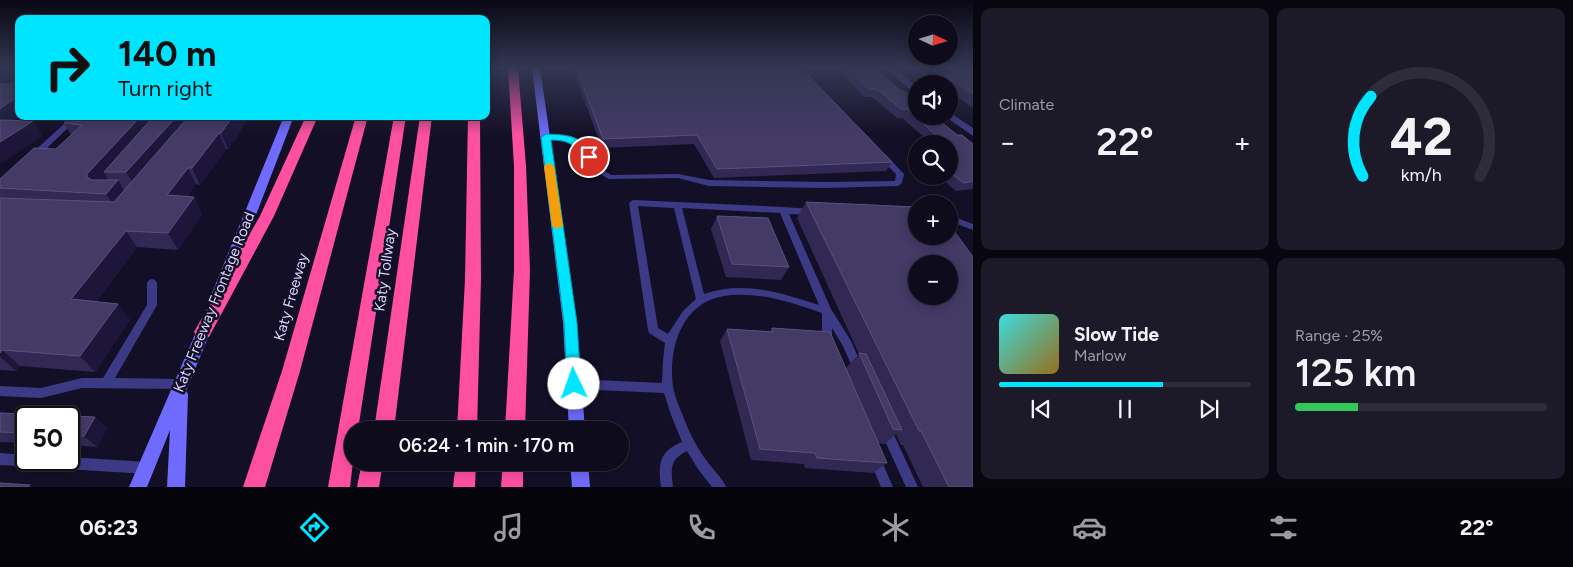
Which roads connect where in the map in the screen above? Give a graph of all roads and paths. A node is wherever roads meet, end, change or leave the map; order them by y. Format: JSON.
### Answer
{"nodes":[{"id":1,"x":515,"y":91,"type":"edge"},
{"id":2,"x":539,"y":91,"type":"edge"},
{"id":3,"x":73,"y":120,"type":"edge"},
{"id":4,"x":286,"y":120,"type":"edge"},
{"id":5,"x":310,"y":120,"type":"edge"},
{"id":6,"x":361,"y":120,"type":"edge"},
{"id":7,"x":399,"y":120,"type":"edge"},
{"id":8,"x":425,"y":120,"type":"edge"},
{"id":9,"x":474,"y":120,"type":"edge"},
{"id":10,"x":958,"y":122,"type":"edge"},
{"id":11,"x":973,"y":134,"type":"edge"},
{"id":12,"x":546,"y":137,"type":"junction"},
{"id":13,"x":879,"y":153,"type":"edge"},
{"id":14,"x":28,"y":162,"type":"edge"},
{"id":15,"x":677,"y":205,"type":"junction"},
{"id":16,"x":783,"y":210,"type":"junction"},
{"id":17,"x":821,"y":212,"type":"edge"},
{"id":18,"x":958,"y":221,"type":"edge"},
{"id":19,"x":973,"y":227,"type":"edge"},
{"id":20,"x":152,"y":283,"type":"dead end"},
{"id":21,"x":701,"y":300,"type":"junction"},
{"id":22,"x":827,"y":311,"type":"junction"},
{"id":23,"x":400,"y":314,"type":"junction"},
{"id":24,"x":203,"y":332,"type":"junction"},
{"id":25,"x":671,"y":341,"type":"junction"},
{"id":26,"x":830,"y":352,"type":"edge"},
{"id":27,"x":863,"y":380,"type":"edge"},
{"id":28,"x":106,"y":383,"type":"junction"},
{"id":29,"x":181,"y":384,"type":"junction"},
{"id":30,"x":574,"y":384,"type":"junction"},
{"id":31,"x":668,"y":388,"type":"junction"},
{"id":32,"x":0,"y":391,"type":"edge"},
{"id":33,"x":880,"y":415,"type":"edge"},
{"id":34,"x":381,"y":421,"type":"edge"},
{"id":35,"x":385,"y":421,"type":"edge"},
{"id":36,"x":467,"y":421,"type":"edge"},
{"id":37,"x":515,"y":421,"type":"edge"},
{"id":38,"x":576,"y":421,"type":"edge"},
{"id":39,"x":688,"y":444,"type":"junction"},
{"id":40,"x":872,"y":451,"type":"edge"},
{"id":41,"x":0,"y":459,"type":"edge"},
{"id":42,"x":147,"y":468,"type":"junction"},
{"id":43,"x":371,"y":471,"type":"edge"},
{"id":44,"x":378,"y":471,"type":"edge"},
{"id":45,"x":465,"y":471,"type":"edge"},
{"id":46,"x":513,"y":471,"type":"edge"},
{"id":47,"x":580,"y":471,"type":"edge"},
{"id":48,"x":138,"y":487,"type":"edge"},
{"id":49,"x":176,"y":487,"type":"edge"},
{"id":50,"x":254,"y":487,"type":"edge"},
{"id":51,"x":339,"y":487,"type":"edge"},
{"id":52,"x":368,"y":487,"type":"edge"},
{"id":53,"x":376,"y":487,"type":"edge"},
{"id":54,"x":464,"y":487,"type":"edge"},
{"id":55,"x":512,"y":487,"type":"edge"},
{"id":56,"x":581,"y":487,"type":"edge"},
{"id":57,"x":667,"y":487,"type":"edge"},
{"id":58,"x":720,"y":487,"type":"edge"},
{"id":59,"x":887,"y":487,"type":"edge"},
{"id":60,"x":912,"y":487,"type":"edge"}],
"edges":[{"from":1,"to":37,"type":"highway"},
{"from":2,"to":12,"type":"main road"},
{"from":3,"to":14,"type":"lane"},
{"from":4,"to":24,"type":"main road","name":"Katy Freeway Frontage Road"},
{"from":5,"to":24,"type":"highway"},
{"from":6,"to":50,"type":"highway","name":"Katy Freeway"},
{"from":7,"to":51,"type":"highway"},
{"from":8,"to":23,"type":"highway","name":"Katy Tollway"},
{"from":9,"to":36,"type":"highway"},
{"from":10,"to":11,"type":"street"},
{"from":12,"to":13,"type":"lane"},
{"from":12,"to":30,"type":"main road"},
{"from":15,"to":16,"type":"lane"},
{"from":15,"to":21,"type":"lane"},
{"from":15,"to":25,"type":"lane"},
{"from":16,"to":17,"type":"lane"},
{"from":16,"to":22,"type":"lane"},
{"from":18,"to":19,"type":"lane"},
{"from":20,"to":28,"type":"lane"},
{"from":21,"to":22,"type":"lane"},
{"from":21,"to":25,"type":"lane"},
{"from":22,"to":26,"type":"lane"},
{"from":22,"to":27,"type":"lane"},
{"from":23,"to":34,"type":"highway"},
{"from":23,"to":35,"type":"highway","name":"Katy Tollway"},
{"from":24,"to":29,"type":"main road","name":"Katy Freeway Frontage Road"},
{"from":25,"to":31,"type":"lane"},
{"from":28,"to":29,"type":"lane"},
{"from":28,"to":32,"type":"lane"},
{"from":29,"to":42,"type":"main road","name":"Katy Freeway Frontage Road"},
{"from":29,"to":49,"type":"main road"},
{"from":30,"to":31,"type":"lane"},
{"from":30,"to":38,"type":"main road"},
{"from":31,"to":39,"type":"lane"},
{"from":33,"to":60,"type":"lane"},
{"from":39,"to":57,"type":"lane"},
{"from":39,"to":58,"type":"lane"},
{"from":40,"to":59,"type":"lane"},
{"from":41,"to":42,"type":"lane"},
{"from":42,"to":48,"type":"main road","name":"Katy Freeway Frontage Road"},
{"from":43,"to":52,"type":"highway"},
{"from":44,"to":53,"type":"highway"},
{"from":45,"to":54,"type":"highway"},
{"from":46,"to":55,"type":"highway"},
{"from":47,"to":56,"type":"main road"}]}
